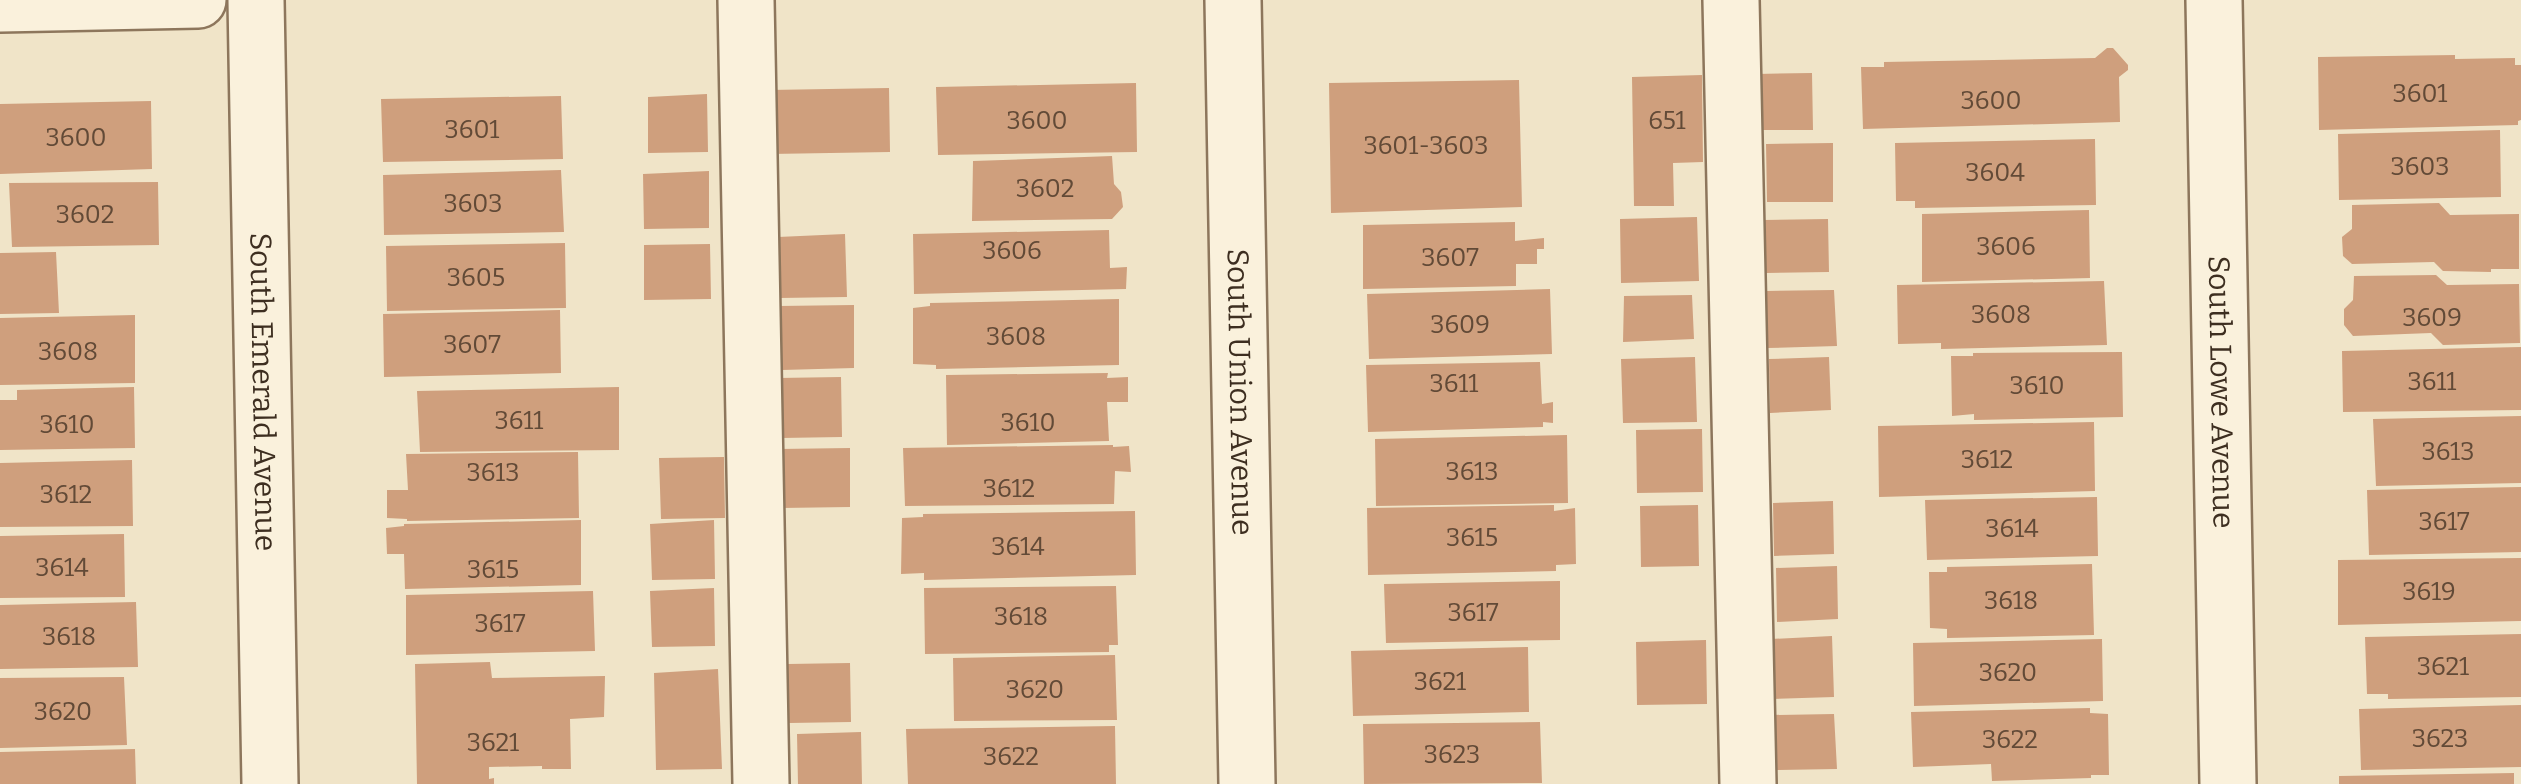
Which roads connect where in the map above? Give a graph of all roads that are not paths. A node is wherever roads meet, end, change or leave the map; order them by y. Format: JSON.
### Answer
{"nodes":[{"id":1,"x":198,"y":0,"type":"edge"},
{"id":2,"x":256,"y":0,"type":"edge"},
{"id":3,"x":746,"y":0,"type":"edge"},
{"id":4,"x":1234,"y":0,"type":"edge"},
{"id":5,"x":1731,"y":0,"type":"edge"},
{"id":6,"x":2214,"y":0,"type":"edge"},
{"id":7,"x":0,"y":4,"type":"edge"},
{"id":8,"x":270,"y":784,"type":"edge"},
{"id":9,"x":761,"y":784,"type":"edge"},
{"id":10,"x":1247,"y":784,"type":"edge"},
{"id":11,"x":1748,"y":784,"type":"edge"},
{"id":12,"x":2228,"y":784,"type":"edge"}],
"edges":[{"from":1,"to":7,"type":"street"},
{"from":2,"to":8,"type":"street","name":"South Emerald Avenue"},
{"from":3,"to":9,"type":"street"},
{"from":4,"to":10,"type":"street","name":"South Union Avenue"},
{"from":5,"to":11,"type":"street"},
{"from":6,"to":12,"type":"street","name":"South Lowe Avenue"}]}
